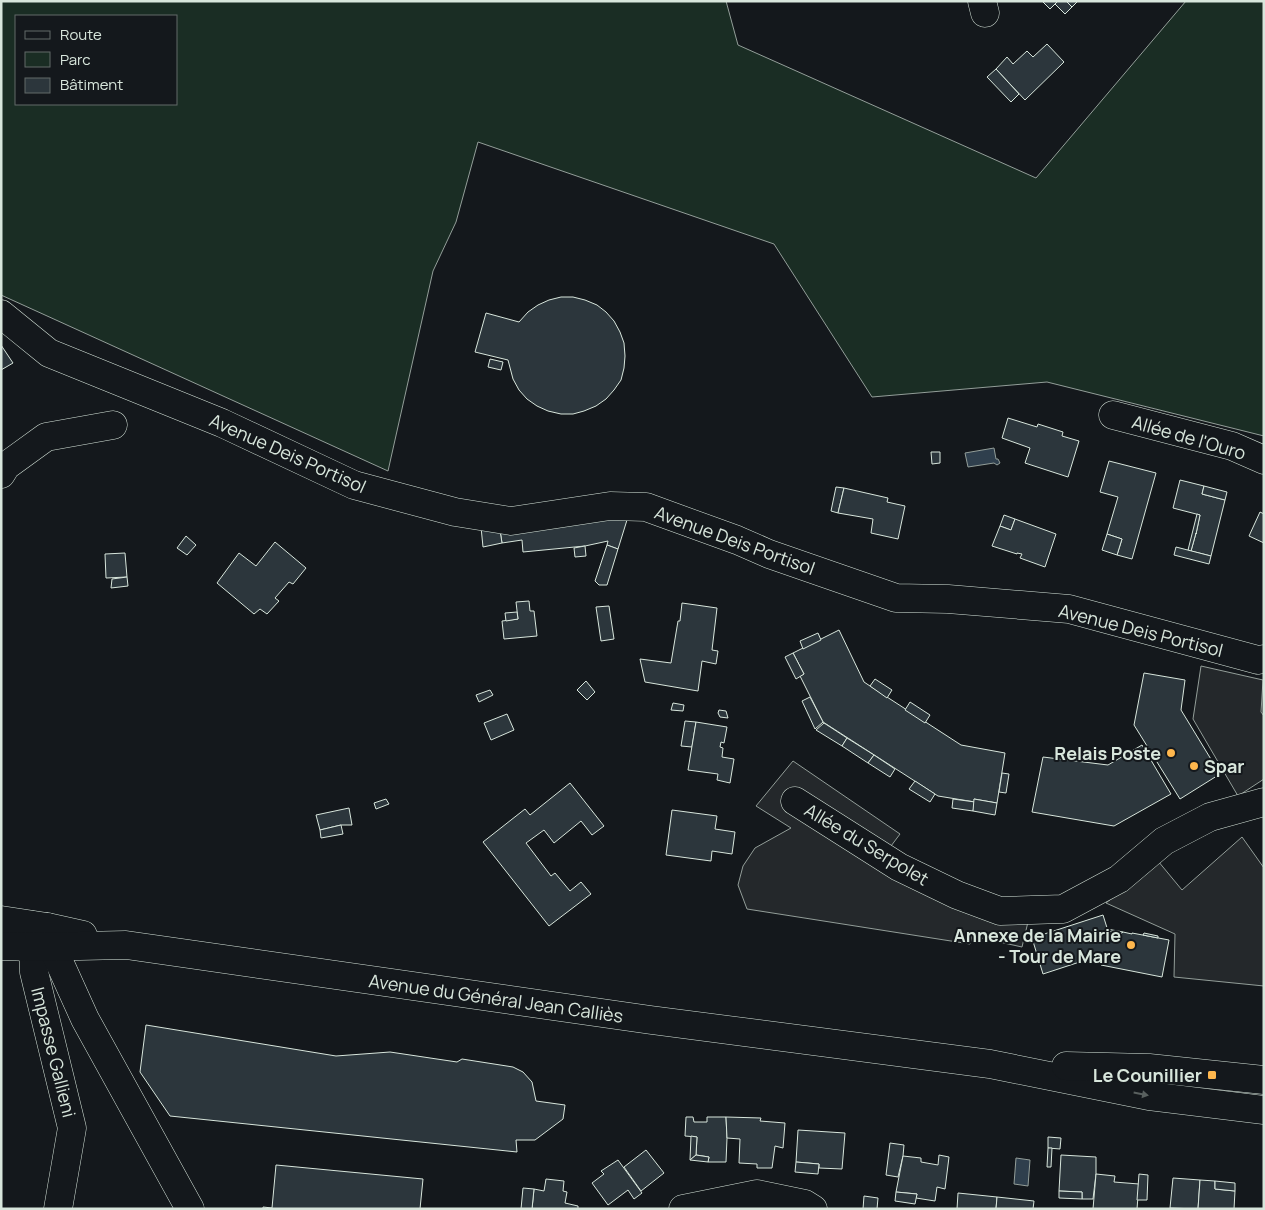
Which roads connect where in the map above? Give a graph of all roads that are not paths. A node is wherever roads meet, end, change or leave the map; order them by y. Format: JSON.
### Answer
{"nodes":[{"id":1,"x":1,"y":314,"type":"edge"},
{"id":2,"x":1113,"y":415,"type":"dead end"},
{"id":3,"x":113,"y":425,"type":"dead end"},
{"id":4,"x":1264,"y":460,"type":"edge"},
{"id":5,"x":1,"y":474,"type":"edge"},
{"id":6,"x":1264,"y":659,"type":"edge"},
{"id":7,"x":795,"y":800,"type":"dead end"},
{"id":8,"x":1264,"y":802,"type":"edge"},
{"id":9,"x":1,"y":920,"type":"edge"},
{"id":10,"x":41,"y":936,"type":"junction"},
{"id":11,"x":1,"y":946,"type":"edge"},
{"id":12,"x":990,"y":1064,"type":"junction"},
{"id":13,"x":1264,"y":1080,"type":"edge"},
{"id":14,"x":1264,"y":1110,"type":"edge"},
{"id":15,"x":58,"y":1209,"type":"edge"},
{"id":16,"x":190,"y":1209,"type":"edge"},
{"id":17,"x":683,"y":1209,"type":"edge"},
{"id":18,"x":813,"y":1209,"type":"edge"}],
"edges":[{"from":1,"to":6,"type":"street","name":"Avenue Deis Portisol"},
{"from":2,"to":4,"type":"street","name":"Allée de l'Ouro"},
{"from":3,"to":5,"type":"street"},
{"from":7,"to":8,"type":"street","name":"Allée du Serpolet"},
{"from":9,"to":10,"type":"street"},
{"from":10,"to":11,"type":"street"},
{"from":10,"to":12,"type":"street","name":"Avenue du Général Jean Calliès"},
{"from":10,"to":15,"type":"street","name":"Impasse Gallieni"},
{"from":10,"to":16,"type":"street"},
{"from":12,"to":13,"type":"street"},
{"from":12,"to":14,"type":"street","one_way":true},
{"from":17,"to":18,"type":"street"}]}
